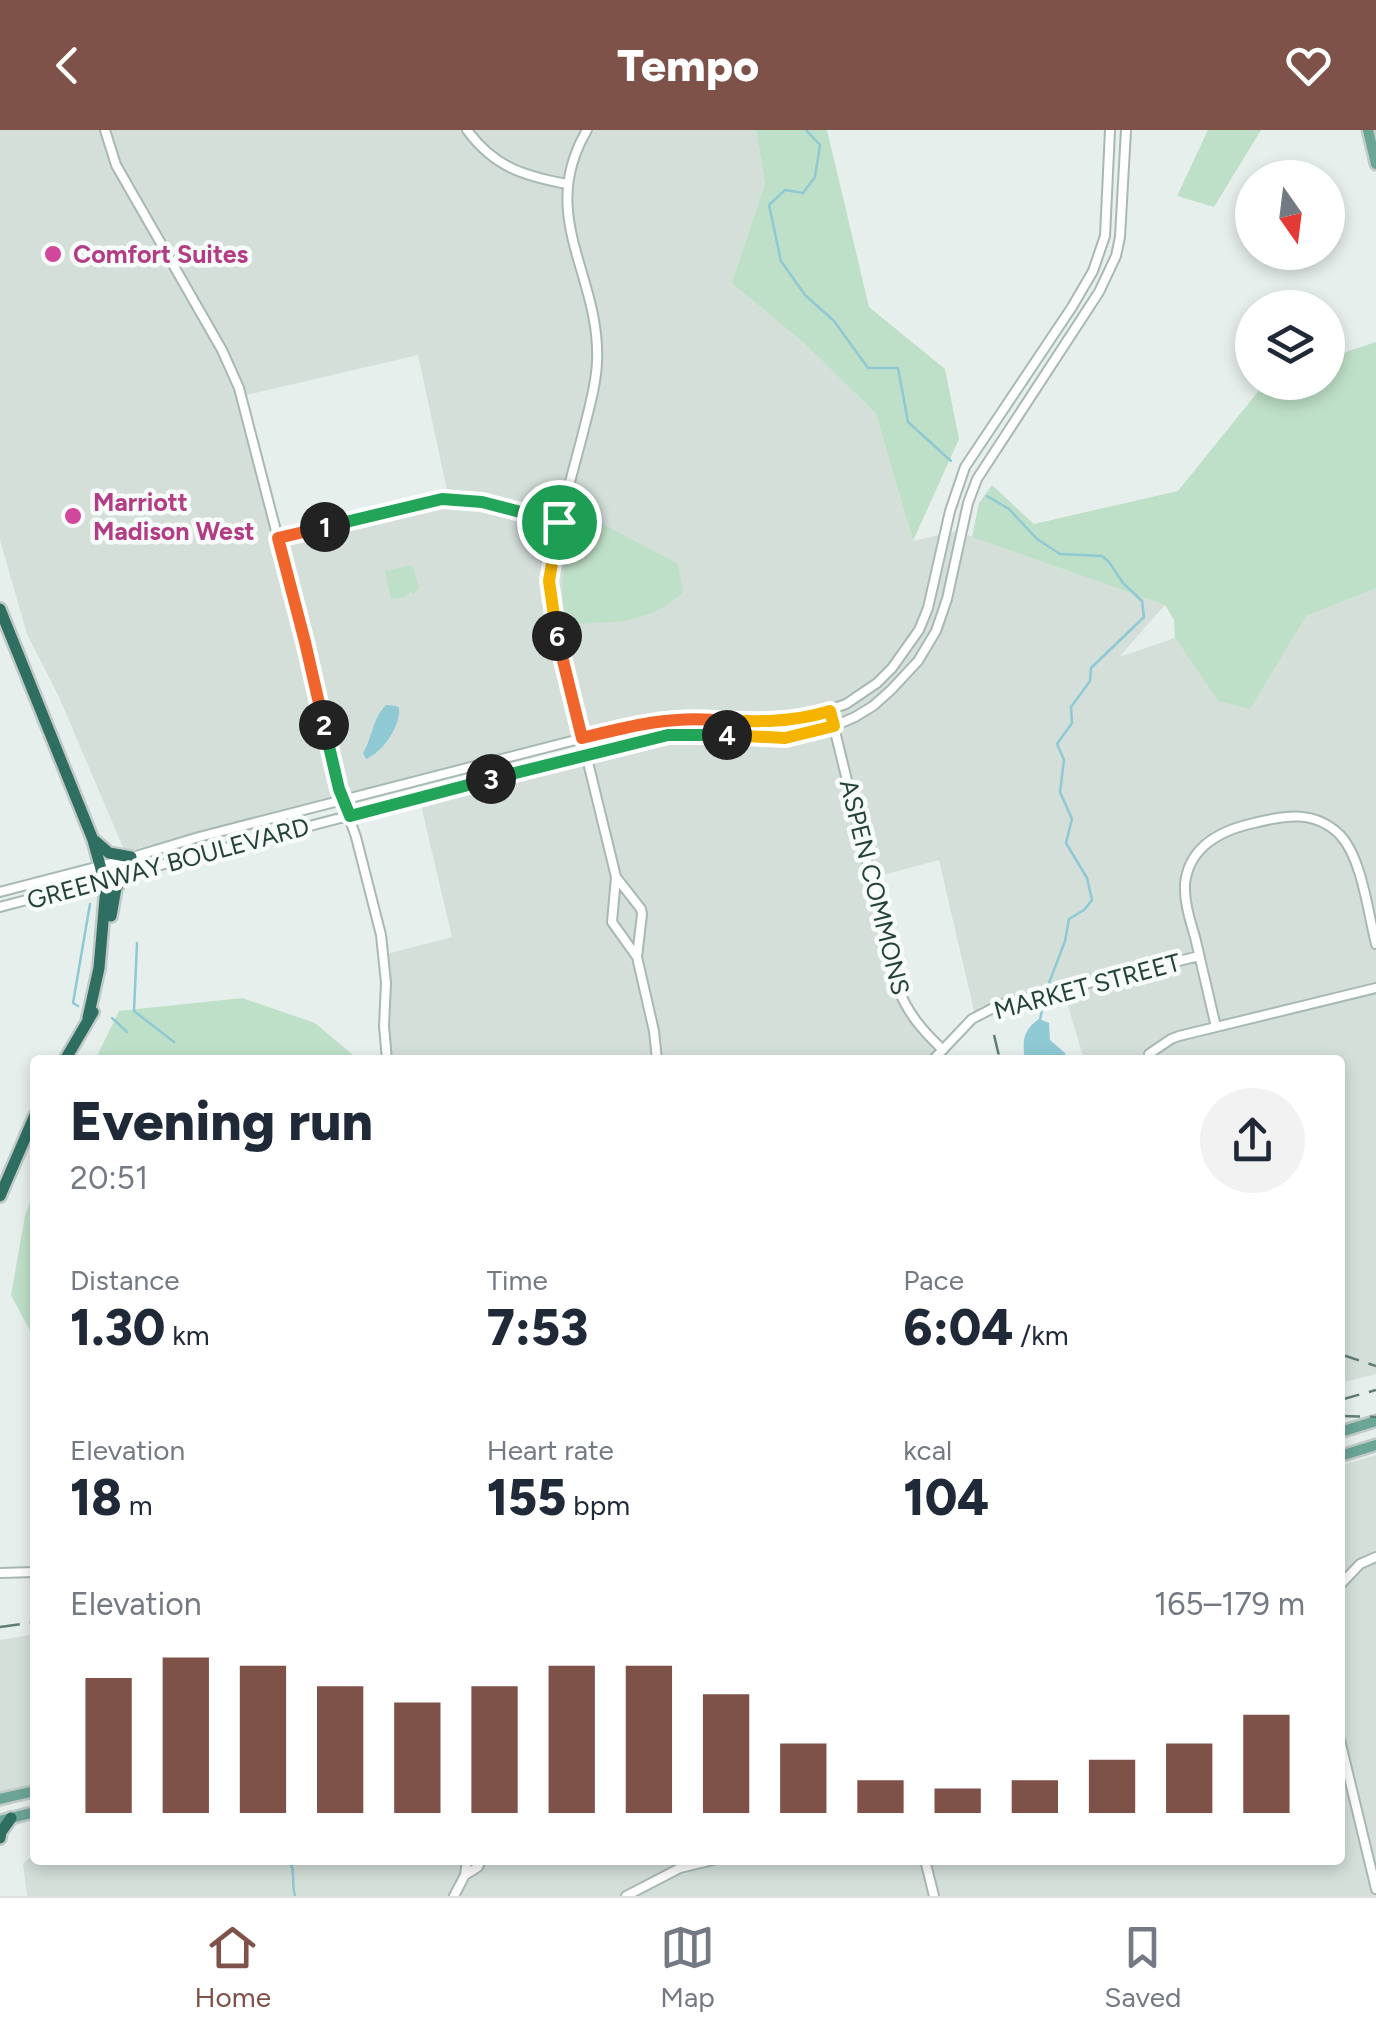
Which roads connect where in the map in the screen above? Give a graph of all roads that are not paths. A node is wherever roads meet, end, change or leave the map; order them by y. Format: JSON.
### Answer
{"nodes":[{"id":1,"x":105,"y":130,"type":"edge"},
{"id":2,"x":468,"y":130,"type":"edge"},
{"id":3,"x":587,"y":130,"type":"edge"},
{"id":4,"x":1110,"y":130,"type":"edge"},
{"id":5,"x":1126,"y":130,"type":"edge"},
{"id":6,"x":1368,"y":130,"type":"edge"},
{"id":7,"x":1376,"y":164,"type":"edge"},
{"id":8,"x":566,"y":184,"type":"junction"},
{"id":9,"x":559,"y":522,"type":"junction"},
{"id":10,"x":278,"y":538,"type":"junction"},
{"id":11,"x":0,"y":609,"type":"edge"},
{"id":12,"x":830,"y":711,"type":"junction"},
{"id":13,"x":834,"y":726,"type":"junction"},
{"id":14,"x":582,"y":738,"type":"junction"},
{"id":15,"x":586,"y":754,"type":"junction"},
{"id":16,"x":343,"y":800,"type":"junction"},
{"id":17,"x":350,"y":816,"type":"junction"},
{"id":18,"x":93,"y":840,"type":"junction"},
{"id":19,"x":131,"y":857,"type":"junction"},
{"id":20,"x":100,"y":865,"type":"junction"},
{"id":21,"x":127,"y":873,"type":"junction"},
{"id":22,"x":616,"y":877,"type":"junction"},
{"id":23,"x":105,"y":879,"type":"junction"},
{"id":24,"x":0,"y":892,"type":"edge"},
{"id":25,"x":0,"y":907,"type":"edge"},
{"id":26,"x":1376,"y":944,"type":"edge"},
{"id":27,"x":1199,"y":956,"type":"junction"},
{"id":28,"x":637,"y":957,"type":"junction"},
{"id":29,"x":1376,"y":988,"type":"edge"},
{"id":30,"x":88,"y":1018,"type":"junction"},
{"id":31,"x":1216,"y":1027,"type":"junction"},
{"id":32,"x":943,"y":1050,"type":"junction"},
{"id":33,"x":1149,"y":1054,"type":"dead end"},
{"id":34,"x":67,"y":1055,"type":"edge"},
{"id":35,"x":387,"y":1055,"type":"edge"},
{"id":36,"x":656,"y":1055,"type":"edge"},
{"id":37,"x":938,"y":1055,"type":"edge"},
{"id":38,"x":30,"y":1127,"type":"edge"},
{"id":39,"x":0,"y":1196,"type":"edge"},
{"id":40,"x":1376,"y":1421,"type":"edge"},
{"id":41,"x":1345,"y":1430,"type":"edge"},
{"id":42,"x":1376,"y":1446,"type":"edge"},
{"id":43,"x":1345,"y":1455,"type":"edge"},
{"id":44,"x":1376,"y":1557,"type":"edge"},
{"id":45,"x":30,"y":1572,"type":"edge"},
{"id":46,"x":0,"y":1573,"type":"edge"},
{"id":47,"x":1345,"y":1580,"type":"edge"},
{"id":48,"x":1345,"y":1761,"type":"edge"},
{"id":49,"x":30,"y":1792,"type":"edge"},
{"id":50,"x":0,"y":1799,"type":"edge"},
{"id":51,"x":30,"y":1813,"type":"edge"},
{"id":52,"x":5,"y":1820,"type":"edge"},
{"id":53,"x":0,"y":1838,"type":"edge"},
{"id":54,"x":467,"y":1865,"type":"edge"},
{"id":55,"x":479,"y":1865,"type":"edge"},
{"id":56,"x":692,"y":1865,"type":"edge"},
{"id":57,"x":926,"y":1865,"type":"edge"},
{"id":58,"x":466,"y":1875,"type":"junction"},
{"id":59,"x":1376,"y":1889,"type":"edge"},
{"id":60,"x":454,"y":1896,"type":"edge"},
{"id":61,"x":626,"y":1896,"type":"edge"},
{"id":62,"x":934,"y":1896,"type":"edge"}],
"edges":[{"from":1,"to":10,"type":"street"},
{"from":2,"to":8,"type":"street"},
{"from":3,"to":8,"type":"street"},
{"from":4,"to":12,"type":"street","name":"GREENWAY BOULEVARD"},
{"from":5,"to":13,"type":"street","name":"GREENWAY BOULEVARD"},
{"from":6,"to":7,"type":"main road"},
{"from":8,"to":9,"type":"street"},
{"from":9,"to":10,"type":"street"},
{"from":9,"to":14,"type":"street"},
{"from":10,"to":16,"type":"street"},
{"from":11,"to":18,"type":"highway"},
{"from":12,"to":13,"type":"street","name":"ASPEN COMMONS"},
{"from":12,"to":14,"type":"street","name":"GREENWAY BOULEVARD"},
{"from":13,"to":15,"type":"street","name":"GREENWAY BOULEVARD"},
{"from":13,"to":32,"type":"street","name":"ASPEN COMMONS"},
{"from":14,"to":15,"type":"street"},
{"from":14,"to":16,"type":"street","name":"GREENWAY BOULEVARD"},
{"from":15,"to":17,"type":"street","name":"GREENWAY BOULEVARD"},
{"from":15,"to":22,"type":"street"},
{"from":16,"to":17,"type":"street"},
{"from":16,"to":19,"type":"street","name":"GREENWAY BOULEVARD"},
{"from":17,"to":21,"type":"street","name":"GREENWAY BOULEVARD"},
{"from":17,"to":35,"type":"street"},
{"from":18,"to":19,"type":"highway"},
{"from":18,"to":20,"type":"highway"},
{"from":19,"to":20,"type":"street","name":"GREENWAY BOULEVARD"},
{"from":20,"to":23,"type":"highway"},
{"from":20,"to":24,"type":"street","name":"GREENWAY BOULEVARD"},
{"from":21,"to":23,"type":"street","name":"GREENWAY BOULEVARD"},
{"from":21,"to":30,"type":"highway"},
{"from":22,"to":28,"type":"street"},
{"from":22,"to":28,"type":"street"},
{"from":23,"to":25,"type":"street","name":"GREENWAY BOULEVARD"},
{"from":23,"to":30,"type":"highway"},
{"from":26,"to":27,"type":"street"},
{"from":27,"to":31,"type":"street"},
{"from":27,"to":32,"type":"street","name":"MARKET STREET"},
{"from":28,"to":36,"type":"street"},
{"from":29,"to":31,"type":"street"},
{"from":30,"to":34,"type":"highway"},
{"from":31,"to":33,"type":"street"},
{"from":32,"to":37,"type":"street","name":"MARKET STREET"},
{"from":38,"to":39,"type":"highway"},
{"from":40,"to":41,"type":"main road"},
{"from":42,"to":43,"type":"main road"},
{"from":44,"to":47,"type":"street"},
{"from":45,"to":46,"type":"street"},
{"from":48,"to":59,"type":"street"},
{"from":49,"to":50,"type":"main road"},
{"from":51,"to":52,"type":"main road"},
{"from":52,"to":53,"type":"highway"},
{"from":54,"to":58,"type":"street"},
{"from":55,"to":58,"type":"street"},
{"from":56,"to":61,"type":"street"},
{"from":57,"to":62,"type":"street"},
{"from":58,"to":60,"type":"street"}]}
